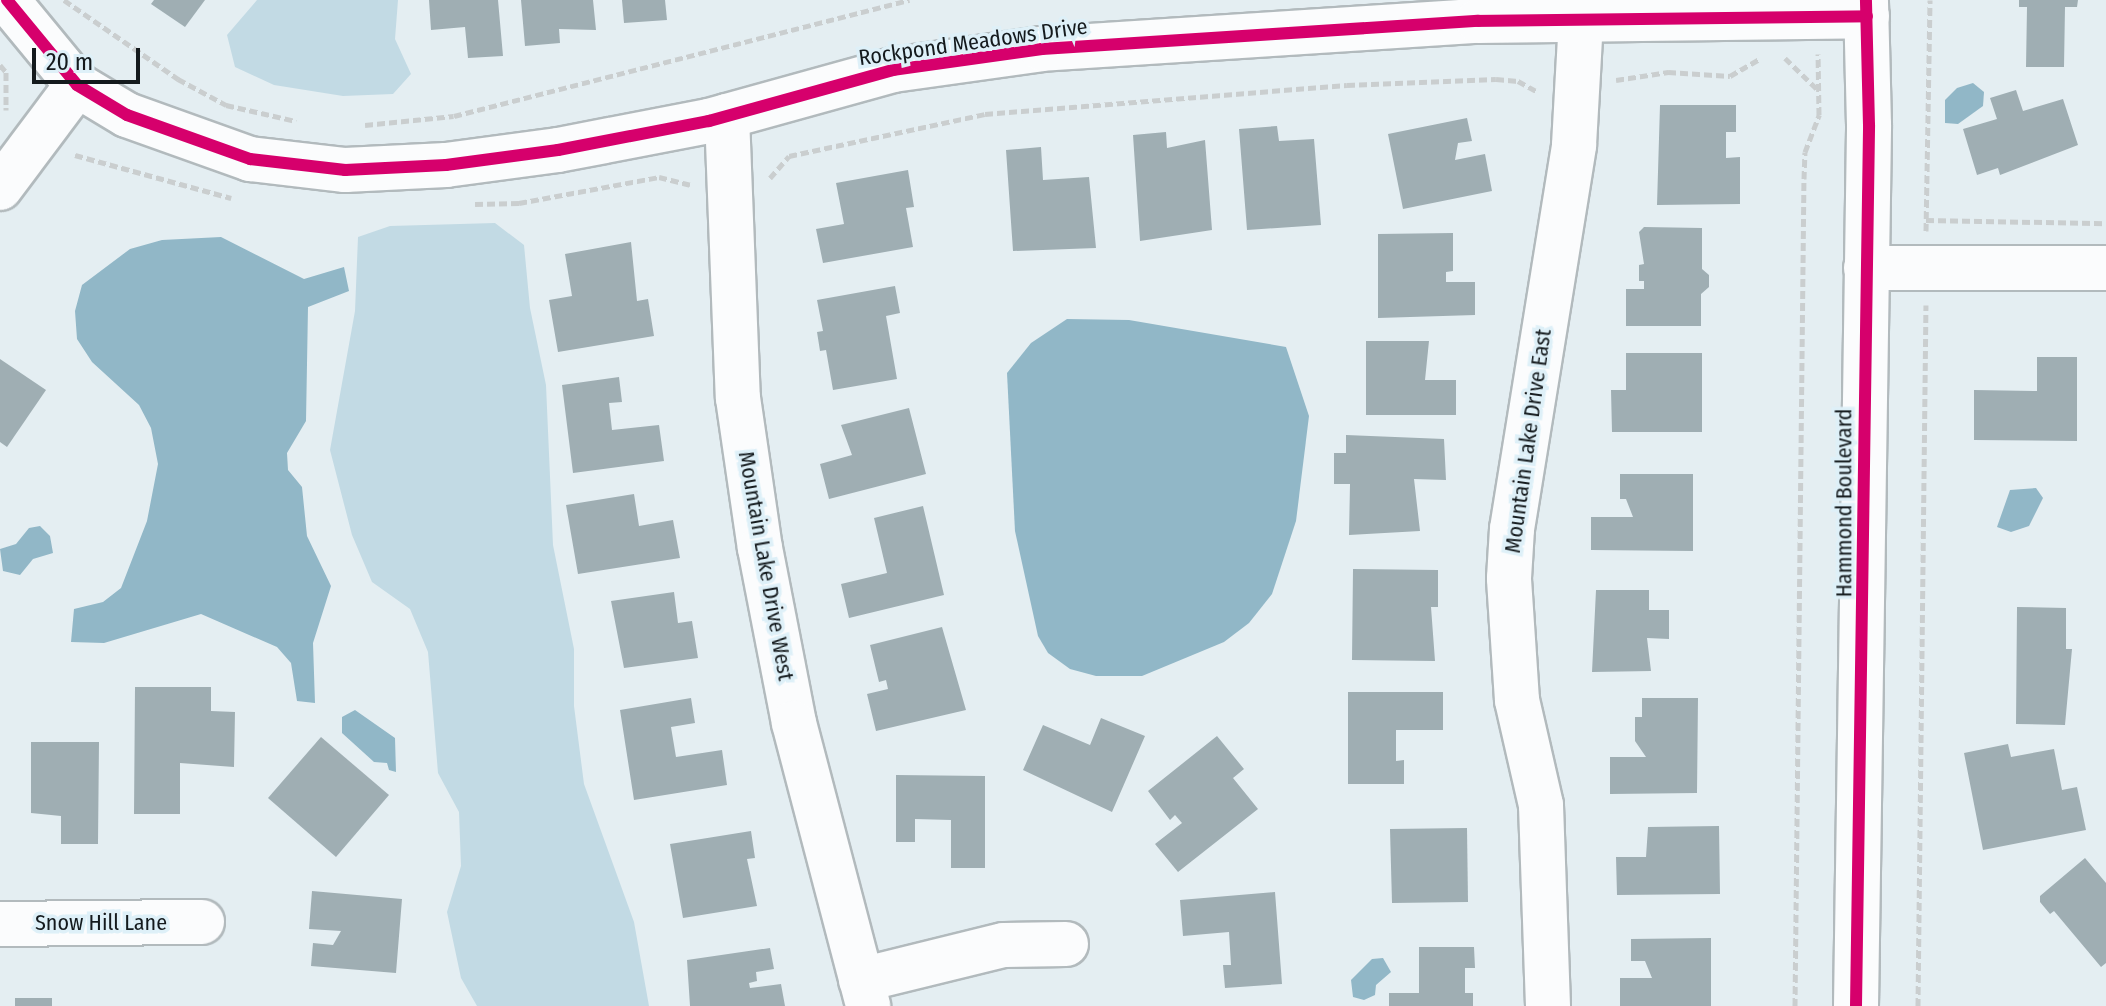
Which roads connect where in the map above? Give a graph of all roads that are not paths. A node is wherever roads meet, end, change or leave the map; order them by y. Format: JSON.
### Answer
{"nodes":[{"id":1,"x":7,"y":0,"type":"edge"},
{"id":2,"x":1866,"y":8,"type":"edge"},
{"id":3,"x":1581,"y":20,"type":"junction"},
{"id":4,"x":77,"y":85,"type":"junction"},
{"id":5,"x":727,"y":116,"type":"junction"},
{"id":6,"x":0,"y":188,"type":"edge"},
{"id":7,"x":1866,"y":268,"type":"junction"},
{"id":8,"x":2106,"y":268,"type":"edge"},
{"id":9,"x":202,"y":922,"type":"dead end"},
{"id":10,"x":0,"y":924,"type":"edge"},
{"id":11,"x":1066,"y":944,"type":"dead end"},
{"id":12,"x":864,"y":993,"type":"edge"},
{"id":13,"x":1548,"y":1006,"type":"edge"},
{"id":14,"x":1856,"y":1006,"type":"edge"}],
"edges":[{"from":1,"to":4,"type":"street","name":"Rockpond Meadows Drive"},
{"from":2,"to":3,"type":"street","name":"Rockpond Meadows Drive"},
{"from":2,"to":7,"type":"street","name":"Hammond Boulevard"},
{"from":3,"to":5,"type":"street","name":"Rockpond Meadows Drive"},
{"from":3,"to":13,"type":"street","name":"Mountain Lake Drive East"},
{"from":4,"to":5,"type":"street","name":"Rockpond Meadows Drive"},
{"from":4,"to":6,"type":"street"},
{"from":5,"to":12,"type":"street","name":"Mountain Lake Drive West"},
{"from":7,"to":8,"type":"street"},
{"from":7,"to":14,"type":"street","name":"Hammond Boulevard"},
{"from":9,"to":10,"type":"street","name":"Snow Hill Lane"},
{"from":11,"to":12,"type":"street"}]}
